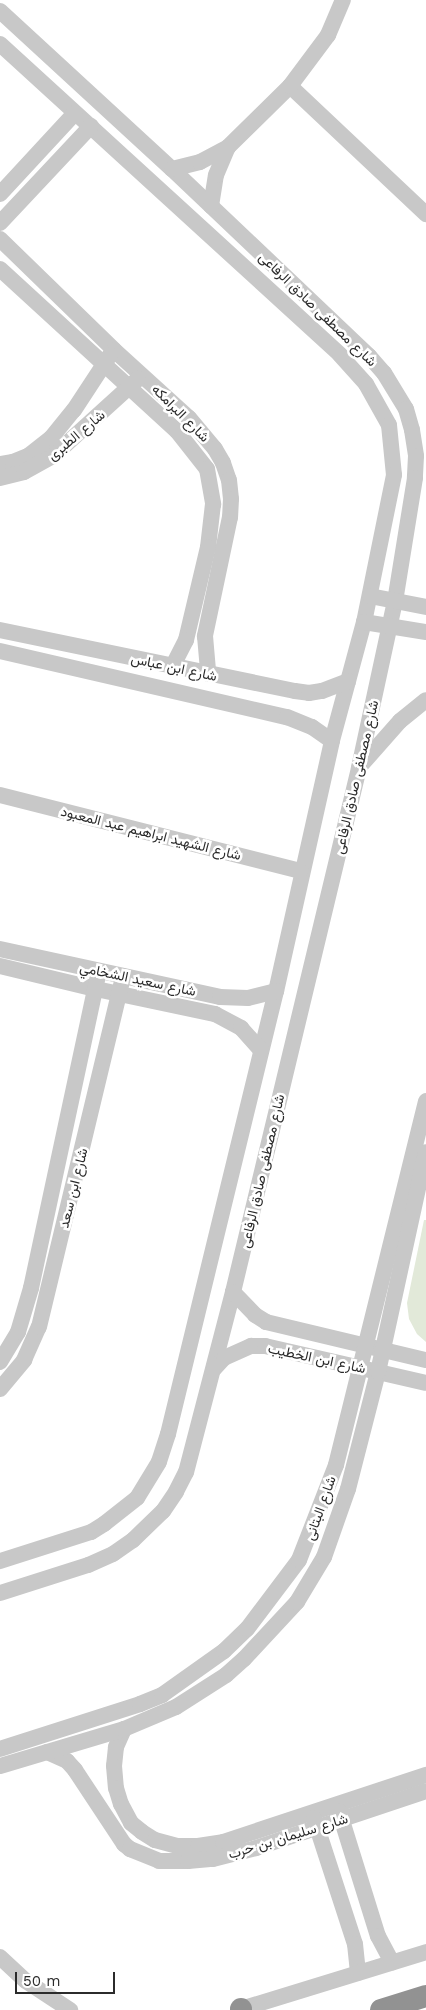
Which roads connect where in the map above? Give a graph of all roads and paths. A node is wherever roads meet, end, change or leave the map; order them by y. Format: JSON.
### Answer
{"nodes":[{"id":1,"x":343,"y":0,"type":"edge"},
{"id":2,"x":0,"y":10,"type":"edge"},
{"id":3,"x":0,"y":44,"type":"edge"},
{"id":4,"x":290,"y":86,"type":"junction"},
{"id":5,"x":75,"y":113,"type":"junction"},
{"id":6,"x":91,"y":126,"type":"junction"},
{"id":7,"x":228,"y":147,"type":"junction"},
{"id":8,"x":172,"y":169,"type":"junction"},
{"id":9,"x":0,"y":194,"type":"edge"},
{"id":10,"x":211,"y":206,"type":"junction"},
{"id":11,"x":426,"y":214,"type":"edge"},
{"id":12,"x":0,"y":223,"type":"edge"},
{"id":13,"x":0,"y":239,"type":"edge"},
{"id":14,"x":0,"y":269,"type":"edge"},
{"id":15,"x":114,"y":350,"type":"junction"},
{"id":16,"x":103,"y":364,"type":"junction"},
{"id":17,"x":142,"y":374,"type":"junction"},
{"id":18,"x":130,"y":387,"type":"junction"},
{"id":19,"x":0,"y":464,"type":"edge"},
{"id":20,"x":0,"y":478,"type":"edge"},
{"id":21,"x":370,"y":596,"type":"junction"},
{"id":22,"x":395,"y":601,"type":"junction"},
{"id":23,"x":426,"y":607,"type":"edge"},
{"id":24,"x":364,"y":622,"type":"junction"},
{"id":25,"x":390,"y":626,"type":"junction"},
{"id":26,"x":4,"y":631,"type":"edge"},
{"id":27,"x":426,"y":632,"type":"edge"},
{"id":28,"x":1,"y":655,"type":"edge"},
{"id":29,"x":172,"y":667,"type":"junction"},
{"id":30,"x":208,"y":674,"type":"junction"},
{"id":31,"x":348,"y":681,"type":"junction"},
{"id":32,"x":426,"y":700,"type":"edge"},
{"id":33,"x":332,"y":741,"type":"junction"},
{"id":34,"x":359,"y":768,"type":"junction"},
{"id":35,"x":0,"y":795,"type":"edge"},
{"id":36,"x":301,"y":871,"type":"junction"},
{"id":37,"x":0,"y":949,"type":"edge"},
{"id":38,"x":0,"y":966,"type":"edge"},
{"id":39,"x":99,"y":971,"type":"junction"},
{"id":40,"x":123,"y":976,"type":"junction"},
{"id":41,"x":96,"y":989,"type":"junction"},
{"id":42,"x":276,"y":991,"type":"junction"},
{"id":43,"x":119,"y":993,"type":"junction"},
{"id":44,"x":261,"y":1050,"type":"junction"},
{"id":45,"x":426,"y":1101,"type":"edge"},
{"id":46,"x":426,"y":1152,"type":"edge"},
{"id":47,"x":234,"y":1292,"type":"junction"},
{"id":48,"x":366,"y":1346,"type":"junction"},
{"id":49,"x":383,"y":1350,"type":"junction"},
{"id":50,"x":426,"y":1360,"type":"edge"},
{"id":51,"x":0,"y":1362,"type":"edge"},
{"id":52,"x":361,"y":1367,"type":"junction"},
{"id":53,"x":214,"y":1369,"type":"junction"},
{"id":54,"x":378,"y":1372,"type":"junction"},
{"id":55,"x":426,"y":1383,"type":"edge"},
{"id":56,"x":0,"y":1389,"type":"edge"},
{"id":57,"x":0,"y":1561,"type":"edge"},
{"id":58,"x":0,"y":1593,"type":"edge"},
{"id":59,"x":124,"y":1729,"type":"junction"},
{"id":60,"x":0,"y":1749,"type":"edge"},
{"id":61,"x":46,"y":1752,"type":"junction"},
{"id":62,"x":0,"y":1766,"type":"edge"},
{"id":63,"x":426,"y":1775,"type":"edge"},
{"id":64,"x":426,"y":1791,"type":"edge"},
{"id":65,"x":337,"y":1804,"type":"junction"},
{"id":66,"x":312,"y":1812,"type":"junction"},
{"id":67,"x":342,"y":1820,"type":"junction"},
{"id":68,"x":317,"y":1828,"type":"junction"},
{"id":69,"x":426,"y":1952,"type":"edge"},
{"id":70,"x":0,"y":1957,"type":"edge"},
{"id":71,"x":392,"y":1962,"type":"junction"},
{"id":72,"x":358,"y":1973,"type":"junction"},
{"id":73,"x":426,"y":1996,"type":"edge"},
{"id":74,"x":70,"y":2010,"type":"edge"},
{"id":75,"x":240,"y":2010,"type":"edge"},
{"id":76,"x":381,"y":2010,"type":"edge"}],
"edges":[{"from":1,"to":4,"type":"street"},
{"from":2,"to":8,"type":"street","name":"شارع مصطفى صادق الرفاعى"},
{"from":3,"to":5,"type":"street","name":"شارع مصطفى صادق الرفاعى"},
{"from":4,"to":7,"type":"street"},
{"from":4,"to":11,"type":"street"},
{"from":5,"to":6,"type":"street","name":"شارع مصطفى صادق الرفاعى"},
{"from":5,"to":9,"type":"street"},
{"from":6,"to":12,"type":"street"},
{"from":6,"to":21,"type":"street","name":"شارع مصطفى صادق الرفاعى"},
{"from":7,"to":8,"type":"street"},
{"from":7,"to":10,"type":"street"},
{"from":8,"to":10,"type":"street","name":"شارع مصطفى صادق الرفاعى"},
{"from":10,"to":22,"type":"street","name":"شارع مصطفى صادق الرفاعى"},
{"from":13,"to":15,"type":"street","name":"شارع البرامكه"},
{"from":14,"to":16,"type":"street","name":"شارع البرامكه"},
{"from":15,"to":16,"type":"street","name":"شارع الطبرى"},
{"from":15,"to":17,"type":"street","name":"شارع البرامكه"},
{"from":16,"to":18,"type":"street","name":"شارع البرامكه"},
{"from":16,"to":19,"type":"street","name":"شارع الطبرى"},
{"from":17,"to":18,"type":"street","name":"شارع الطبرى"},
{"from":17,"to":30,"type":"street","name":"شارع البرامكه"},
{"from":18,"to":20,"type":"street","name":"شارع الطبرى"},
{"from":18,"to":29,"type":"street","name":"شارع البرامكه"},
{"from":21,"to":22,"type":"street"},
{"from":21,"to":24,"type":"street","name":"شارع مصطفى صادق الرفاعى"},
{"from":22,"to":23,"type":"street"},
{"from":22,"to":25,"type":"street","name":"شارع مصطفى صادق الرفاعى"},
{"from":24,"to":25,"type":"street"},
{"from":24,"to":31,"type":"street","name":"شارع مصطفى صادق الرفاعى"},
{"from":25,"to":27,"type":"street"},
{"from":25,"to":34,"type":"street","name":"شارع مصطفى صادق الرفاعى"},
{"from":26,"to":28,"type":"street"},
{"from":26,"to":29,"type":"street","name":"شارع ابن عباس"},
{"from":28,"to":33,"type":"street","name":"شارع ابن عباس"},
{"from":29,"to":30,"type":"street","name":"شارع ابن عباس"},
{"from":30,"to":31,"type":"street","name":"شارع ابن عباس"},
{"from":31,"to":33,"type":"street","name":"شارع مصطفى صادق الرفاعى"},
{"from":32,"to":34,"type":"street"},
{"from":33,"to":36,"type":"street","name":"شارع مصطفى صادق الرفاعى"},
{"from":34,"to":47,"type":"street","name":"شارع مصطفى صادق الرفاعى"},
{"from":35,"to":36,"type":"street","name":"شارع الشهيد ابراهيم عبد المعبود"},
{"from":36,"to":42,"type":"street","name":"شارع مصطفى صادق الرفاعى"},
{"from":37,"to":39,"type":"street","name":"شارع سعيد الشخامي"},
{"from":38,"to":41,"type":"street","name":"شارع سعيد الشخامي"},
{"from":39,"to":40,"type":"street","name":"شارع سعيد الشخامي"},
{"from":39,"to":41,"type":"street","name":"شارع ابن سعد"},
{"from":40,"to":42,"type":"street","name":"شارع سعيد الشخامي"},
{"from":40,"to":43,"type":"street","name":"شارع ابن سعد"},
{"from":41,"to":43,"type":"street","name":"شارع سعيد الشخامي"},
{"from":41,"to":51,"type":"street","name":"شارع ابن سعد"},
{"from":42,"to":44,"type":"street","name":"شارع مصطفى صادق الرفاعى"},
{"from":43,"to":44,"type":"street","name":"شارع سعيد الشخامي"},
{"from":43,"to":56,"type":"street","name":"شارع ابن سعد"},
{"from":44,"to":57,"type":"street","name":"شارع مصطفى صادق الرفاعى"},
{"from":45,"to":48,"type":"street","name":"شارع البتانى"},
{"from":46,"to":49,"type":"street","name":"شارع البتانى"},
{"from":47,"to":48,"type":"street","name":"شارع ابن الخطيب"},
{"from":47,"to":53,"type":"street","name":"شارع مصطفى صادق الرفاعى"},
{"from":48,"to":49,"type":"street","name":"شارع ابن الخطيب"},
{"from":48,"to":52,"type":"street","name":"شارع البتانى"},
{"from":49,"to":50,"type":"street","name":"شارع ابن الخطيب"},
{"from":49,"to":54,"type":"street","name":"شارع البتانى"},
{"from":52,"to":53,"type":"street","name":"شارع ابن الخطيب"},
{"from":52,"to":54,"type":"street","name":"شارع ابن الخطيب"},
{"from":52,"to":60,"type":"street","name":"شارع البتانى"},
{"from":53,"to":58,"type":"street","name":"شارع مصطفى صادق الرفاعى"},
{"from":54,"to":55,"type":"street","name":"شارع ابن الخطيب"},
{"from":54,"to":59,"type":"street","name":"شارع البتانى"},
{"from":59,"to":61,"type":"street","name":"شارع البتانى"},
{"from":59,"to":66,"type":"street","name":"شارع سليمان بن حرب"},
{"from":61,"to":62,"type":"street","name":"شارع البتانى"},
{"from":61,"to":68,"type":"street","name":"شارع سليمان بن حرب"},
{"from":63,"to":65,"type":"street","name":"شارع سليمان بن حرب"},
{"from":64,"to":67,"type":"street","name":"شارع سليمان بن حرب"},
{"from":65,"to":66,"type":"street","name":"شارع سليمان بن حرب"},
{"from":65,"to":67,"type":"street"},
{"from":66,"to":68,"type":"street"},
{"from":67,"to":68,"type":"street","name":"شارع سليمان بن حرب"},
{"from":67,"to":71,"type":"street"},
{"from":68,"to":72,"type":"street"},
{"from":69,"to":71,"type":"street"},
{"from":70,"to":74,"type":"street"},
{"from":71,"to":72,"type":"street"},
{"from":72,"to":75,"type":"street"},
{"from":73,"to":76,"type":"highway"}]}
